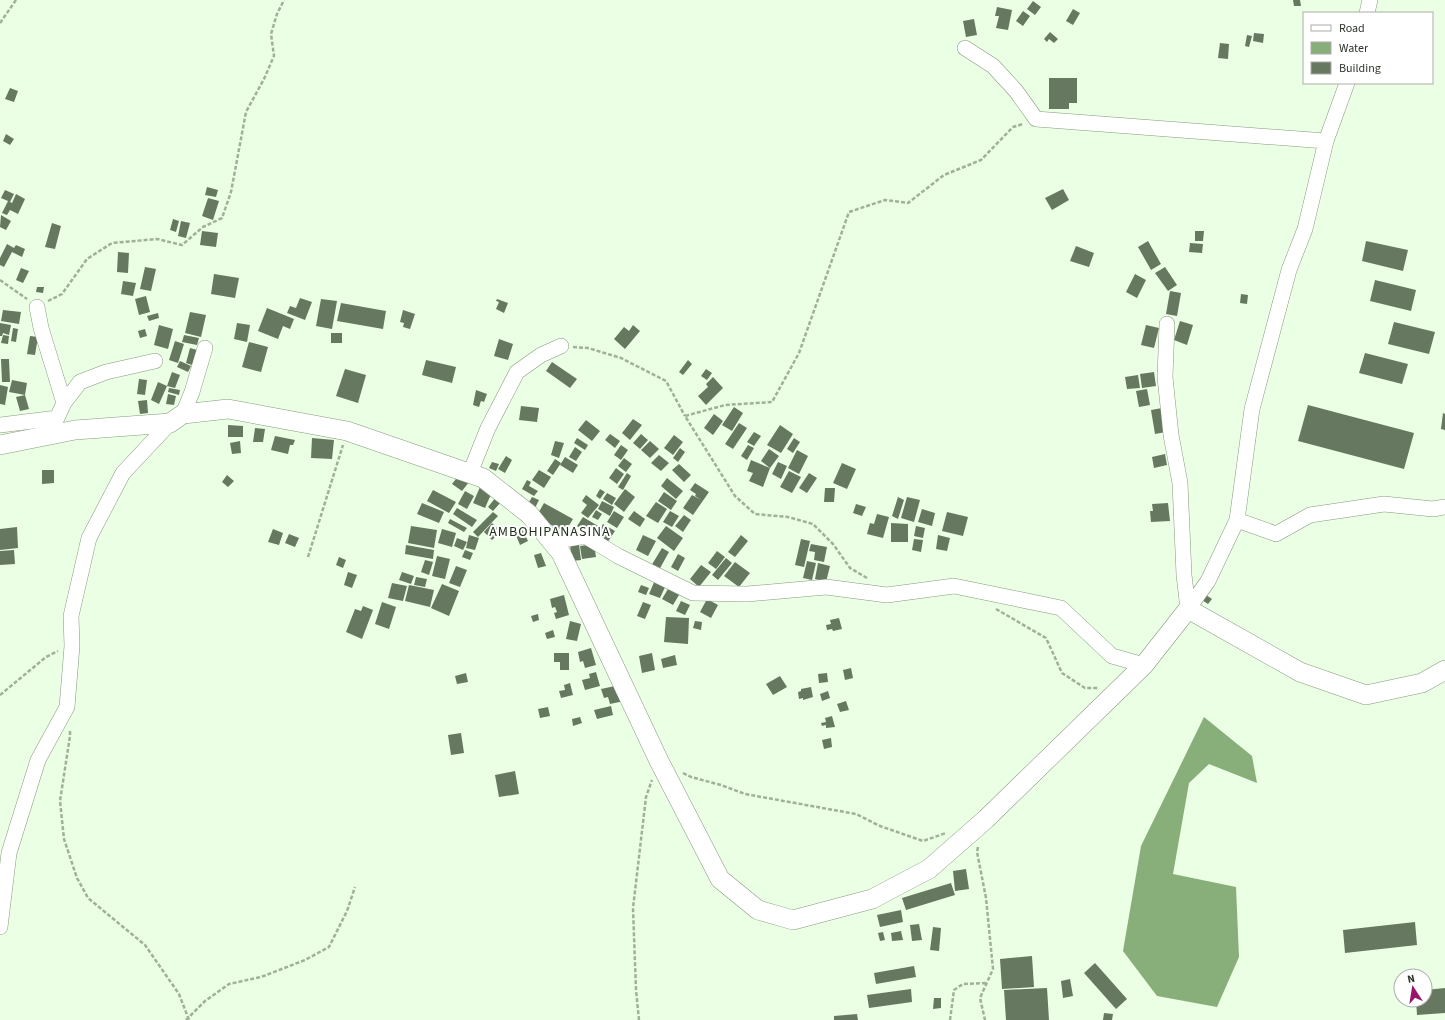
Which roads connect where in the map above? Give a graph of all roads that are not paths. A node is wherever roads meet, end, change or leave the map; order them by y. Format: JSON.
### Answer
{"nodes":[{"id":1,"x":1370,"y":0,"type":"edge"},
{"id":2,"x":1367,"y":12,"type":"edge"},
{"id":3,"x":965,"y":48,"type":"dead end"},
{"id":4,"x":1347,"y":84,"type":"edge"},
{"id":5,"x":1326,"y":141,"type":"junction"},
{"id":6,"x":37,"y":307,"type":"road end"},
{"id":7,"x":1167,"y":324,"type":"dead end"},
{"id":8,"x":561,"y":346,"type":"road end"},
{"id":9,"x":205,"y":348,"type":"dead end"},
{"id":10,"x":155,"y":361,"type":"dead end"},
{"id":11,"x":64,"y":403,"type":"junction"},
{"id":12,"x":176,"y":419,"type":"junction"},
{"id":13,"x":0,"y":425,"type":"edge"},
{"id":14,"x":53,"y":427,"type":"junction"},
{"id":15,"x":0,"y":445,"type":"edge"},
{"id":16,"x":470,"y":473,"type":"junction"},
{"id":17,"x":1445,"y":507,"type":"edge"},
{"id":18,"x":1237,"y":520,"type":"junction"},
{"id":19,"x":552,"y":542,"type":"junction"},
{"id":20,"x":1188,"y":609,"type":"junction"},
{"id":21,"x":1144,"y":665,"type":"junction"},
{"id":22,"x":1445,"y":670,"type":"edge"},
{"id":23,"x":5,"y":858,"type":"edge"},
{"id":24,"x":0,"y":927,"type":"edge"}],
"edges":[{"from":1,"to":2,"type":"street"},
{"from":3,"to":5,"type":"street"},
{"from":4,"to":5,"type":"street"},
{"from":5,"to":18,"type":"street"},
{"from":6,"to":11,"type":"street"},
{"from":7,"to":20,"type":"street"},
{"from":8,"to":16,"type":"street"},
{"from":9,"to":12,"type":"street"},
{"from":10,"to":11,"type":"street"},
{"from":11,"to":14,"type":"street"},
{"from":12,"to":14,"type":"street"},
{"from":12,"to":16,"type":"street"},
{"from":12,"to":23,"type":"street"},
{"from":13,"to":14,"type":"street"},
{"from":14,"to":15,"type":"street"},
{"from":16,"to":19,"type":"street"},
{"from":17,"to":18,"type":"street"},
{"from":18,"to":20,"type":"street"},
{"from":19,"to":21,"type":"street"},
{"from":19,"to":21,"type":"street"},
{"from":20,"to":21,"type":"street"},
{"from":20,"to":22,"type":"street"},
{"from":23,"to":24,"type":"street"}]}
